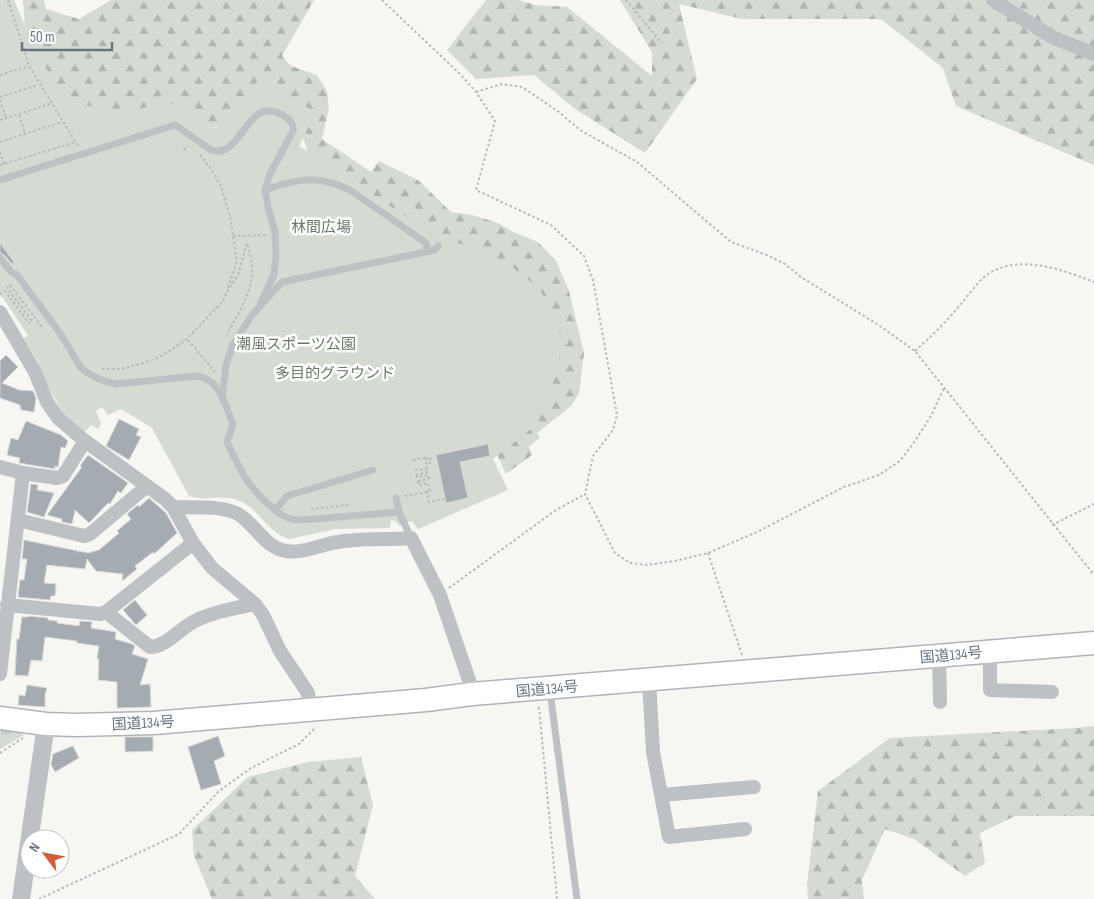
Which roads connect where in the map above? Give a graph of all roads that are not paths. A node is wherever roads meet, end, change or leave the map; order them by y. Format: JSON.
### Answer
{"nodes":[{"id":1,"x":993,"y":0,"type":"edge"},
{"id":2,"x":1094,"y":54,"type":"edge"},
{"id":3,"x":0,"y":180,"type":"edge"},
{"id":4,"x":265,"y":190,"type":"junction"},
{"id":5,"x":438,"y":246,"type":"dead end"},
{"id":6,"x":426,"y":251,"type":"junction"},
{"id":7,"x":0,"y":258,"type":"edge"},
{"id":8,"x":260,"y":306,"type":"junction"},
{"id":9,"x":0,"y":312,"type":"edge"},
{"id":10,"x":221,"y":395,"type":"junction"},
{"id":11,"x":85,"y":441,"type":"junction"},
{"id":12,"x":0,"y":467,"type":"edge"},
{"id":13,"x":373,"y":470,"type":"dead end"},
{"id":14,"x":23,"y":473,"type":"junction"},
{"id":15,"x":147,"y":486,"type":"junction"},
{"id":16,"x":396,"y":498,"type":"road end"},
{"id":17,"x":173,"y":507,"type":"junction"},
{"id":18,"x":275,"y":510,"type":"junction"},
{"id":19,"x":399,"y":512,"type":"junction"},
{"id":20,"x":18,"y":520,"type":"junction"},
{"id":21,"x":411,"y":538,"type":"junction"},
{"id":22,"x":193,"y":544,"type":"junction"},
{"id":23,"x":5,"y":580,"type":"edge"},
{"id":24,"x":255,"y":604,"type":"junction"},
{"id":25,"x":7,"y":605,"type":"junction"},
{"id":26,"x":106,"y":612,"type":"junction"},
{"id":27,"x":1094,"y":643,"type":"edge"},
{"id":28,"x":990,"y":652,"type":"junction"},
{"id":29,"x":939,"y":656,"type":"junction"},
{"id":30,"x":0,"y":674,"type":"edge"},
{"id":31,"x":649,"y":680,"type":"junction"},
{"id":32,"x":544,"y":689,"type":"junction"},
{"id":33,"x":1052,"y":692,"type":"dead end"},
{"id":34,"x":472,"y":694,"type":"junction"},
{"id":35,"x":940,"y":702,"type":"dead end"},
{"id":36,"x":317,"y":709,"type":"junction"},
{"id":37,"x":0,"y":718,"type":"edge"},
{"id":38,"x":46,"y":724,"type":"junction"},
{"id":39,"x":754,"y":787,"type":"dead end"},
{"id":40,"x":661,"y":794,"type":"junction"},
{"id":41,"x":745,"y":828,"type":"dead end"},
{"id":42,"x":21,"y":899,"type":"edge"},
{"id":43,"x":577,"y":899,"type":"edge"}],
"edges":[{"from":1,"to":2,"type":"street"},
{"from":3,"to":4,"type":"lane"},
{"from":4,"to":6,"type":"lane"},
{"from":4,"to":8,"type":"lane"},
{"from":5,"to":6,"type":"lane"},
{"from":6,"to":8,"type":"lane"},
{"from":7,"to":10,"type":"lane"},
{"from":8,"to":10,"type":"lane"},
{"from":9,"to":11,"type":"street"},
{"from":10,"to":18,"type":"lane"},
{"from":11,"to":14,"type":"street"},
{"from":11,"to":15,"type":"street"},
{"from":12,"to":14,"type":"street"},
{"from":13,"to":18,"type":"lane"},
{"from":14,"to":20,"type":"street"},
{"from":15,"to":17,"type":"street"},
{"from":15,"to":20,"type":"street"},
{"from":16,"to":19,"type":"lane"},
{"from":17,"to":21,"type":"street"},
{"from":17,"to":22,"type":"street"},
{"from":18,"to":19,"type":"lane"},
{"from":19,"to":21,"type":"lane"},
{"from":20,"to":23,"type":"street"},
{"from":21,"to":34,"type":"street"},
{"from":22,"to":24,"type":"street"},
{"from":22,"to":26,"type":"street"},
{"from":23,"to":25,"type":"street"},
{"from":24,"to":26,"type":"street"},
{"from":24,"to":36,"type":"street"},
{"from":25,"to":26,"type":"street"},
{"from":25,"to":30,"type":"street"},
{"from":27,"to":28,"type":"highway","name":"国道134号"},
{"from":28,"to":29,"type":"highway","name":"国道134号"},
{"from":28,"to":33,"type":"street"},
{"from":29,"to":31,"type":"highway","name":"国道134号"},
{"from":29,"to":35,"type":"street"},
{"from":31,"to":32,"type":"highway","name":"国道134号"},
{"from":31,"to":40,"type":"street"},
{"from":32,"to":34,"type":"highway","name":"国道134号"},
{"from":32,"to":43,"type":"lane"},
{"from":34,"to":36,"type":"highway","name":"国道134号"},
{"from":36,"to":38,"type":"highway","name":"国道134号"},
{"from":37,"to":38,"type":"highway","name":"国道134号"},
{"from":38,"to":42,"type":"street"},
{"from":39,"to":40,"type":"street"},
{"from":40,"to":41,"type":"street"}]}
